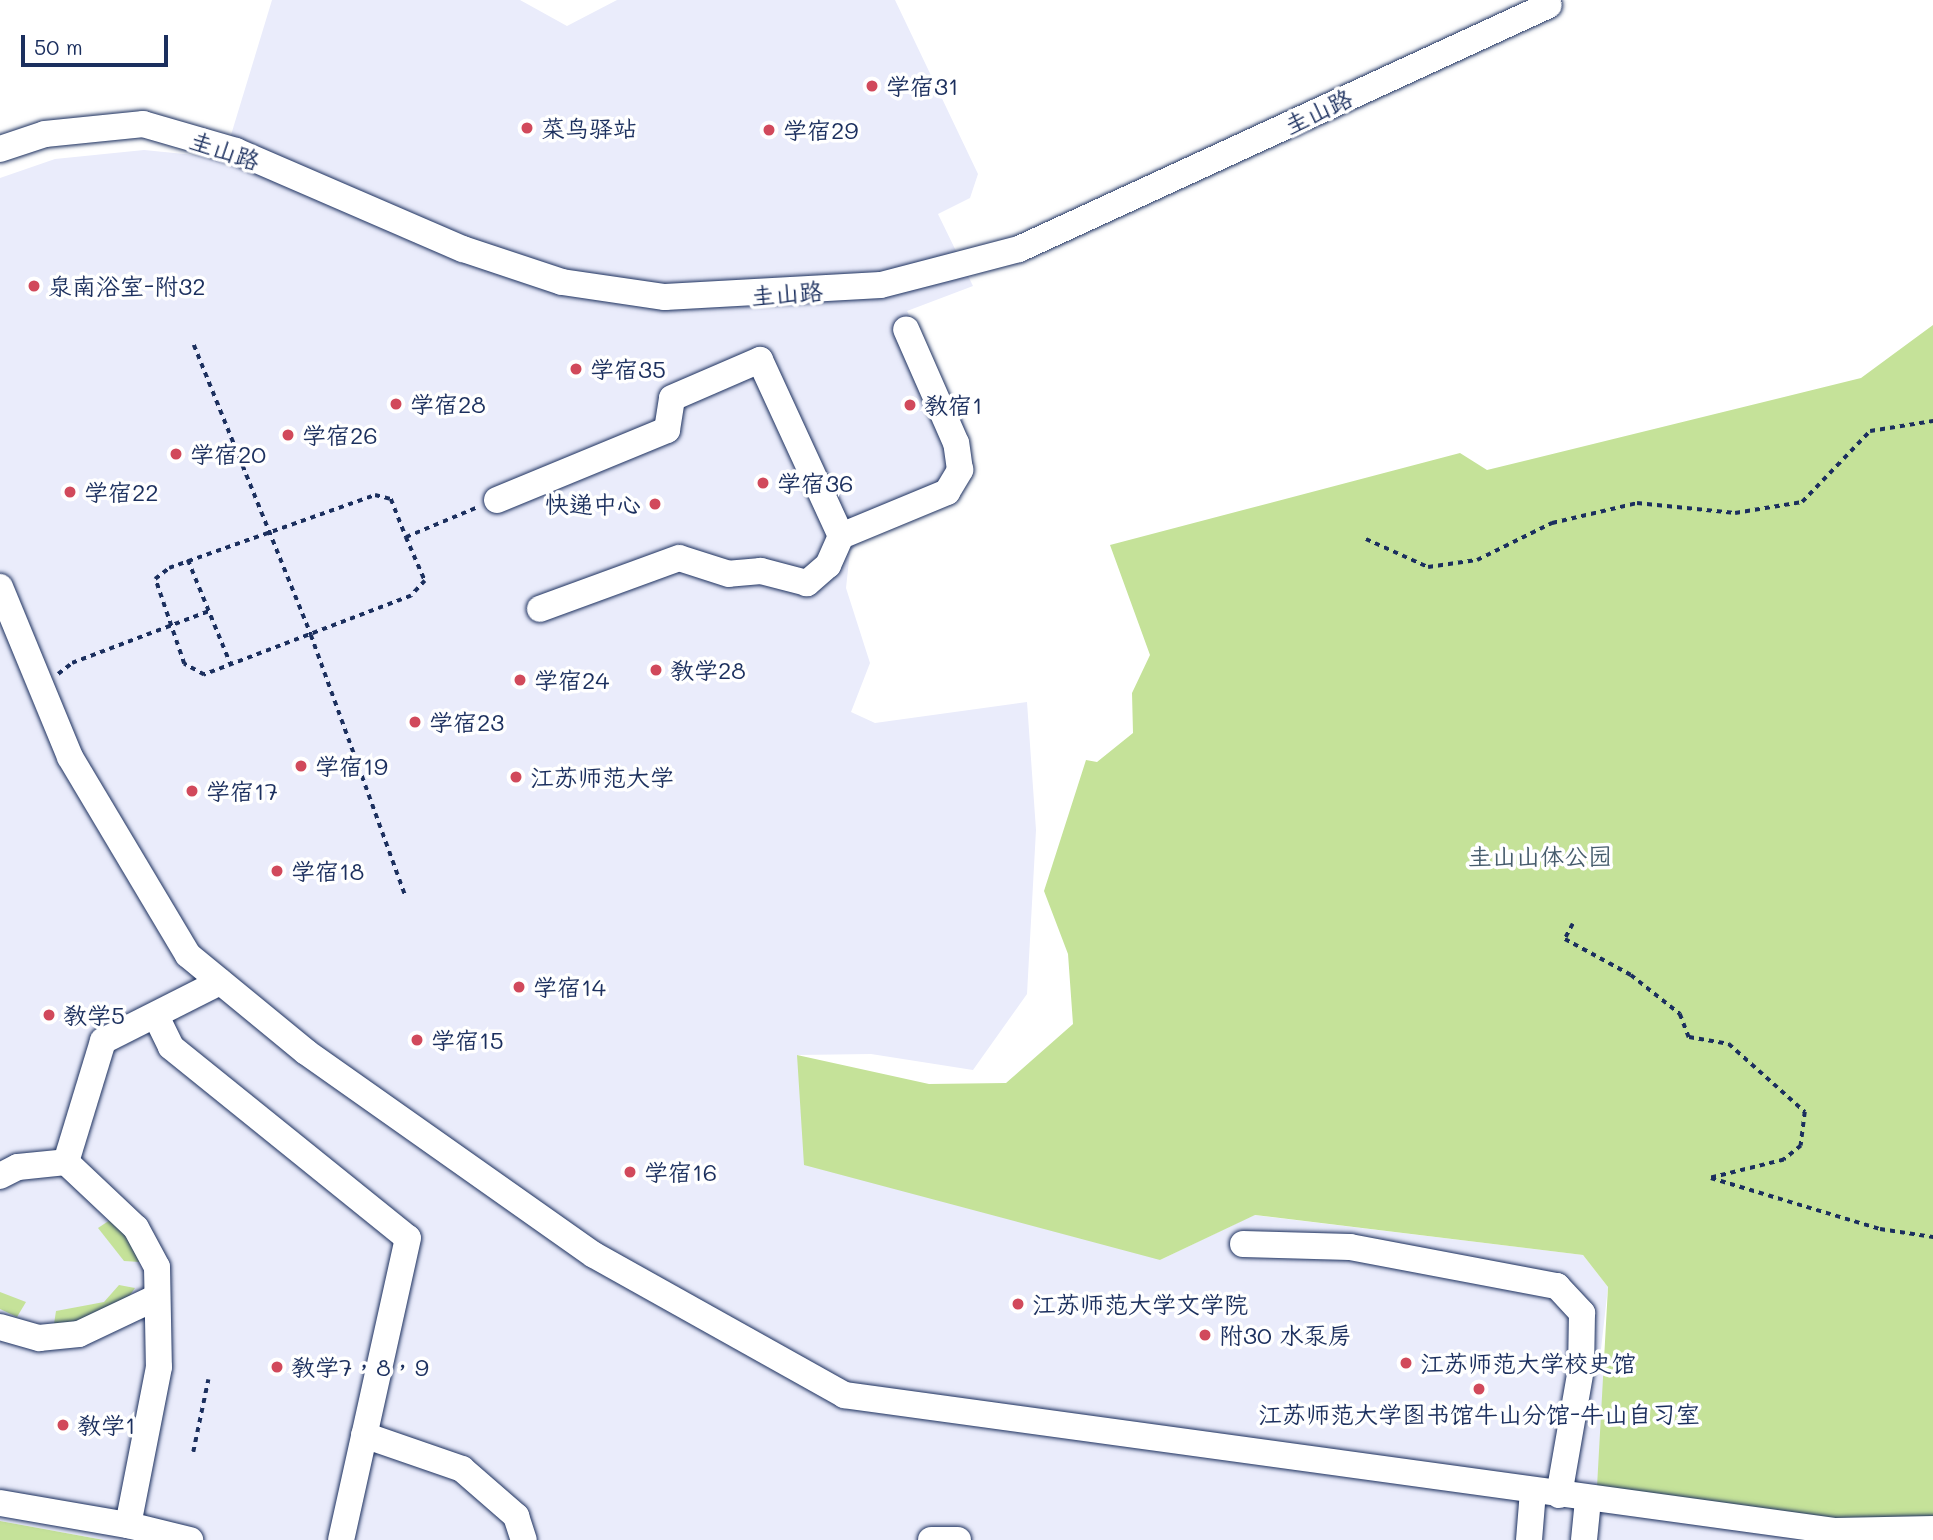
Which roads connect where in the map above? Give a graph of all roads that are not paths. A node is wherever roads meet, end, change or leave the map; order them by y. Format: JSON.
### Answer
{"nodes":[{"id":1,"x":1552,"y":2,"type":"edge"},
{"id":2,"x":0,"y":149,"type":"edge"},
{"id":3,"x":906,"y":329,"type":"dead end"},
{"id":4,"x":496,"y":500,"type":"road end"},
{"id":5,"x":841,"y":536,"type":"junction"},
{"id":6,"x":0,"y":587,"type":"edge"},
{"id":7,"x":540,"y":609,"type":"dead end"},
{"id":8,"x":220,"y":982,"type":"junction"},
{"id":9,"x":156,"y":1016,"type":"junction"},
{"id":10,"x":66,"y":1162,"type":"junction"},
{"id":11,"x":0,"y":1176,"type":"edge"},
{"id":12,"x":1243,"y":1244,"type":"dead end"},
{"id":13,"x":155,"y":1298,"type":"junction"},
{"id":14,"x":0,"y":1327,"type":"edge"},
{"id":15,"x":364,"y":1435,"type":"junction"},
{"id":16,"x":1533,"y":1491,"type":"junction"},
{"id":17,"x":1559,"y":1495,"type":"junction"},
{"id":18,"x":1588,"y":1500,"type":"junction"},
{"id":19,"x":0,"y":1503,"type":"edge"},
{"id":20,"x":128,"y":1525,"type":"junction"},
{"id":21,"x":1933,"y":1529,"type":"edge"},
{"id":22,"x":1838,"y":1536,"type":"edge"},
{"id":23,"x":190,"y":1540,"type":"edge"},
{"id":24,"x":341,"y":1540,"type":"edge"},
{"id":25,"x":524,"y":1540,"type":"edge"},
{"id":26,"x":931,"y":1540,"type":"edge"},
{"id":27,"x":958,"y":1540,"type":"edge"},
{"id":28,"x":1529,"y":1540,"type":"edge"},
{"id":29,"x":1584,"y":1540,"type":"edge"}],
"edges":[{"from":1,"to":2,"type":"street","name":"圭山路"},
{"from":3,"to":5,"type":"street"},
{"from":4,"to":5,"type":"street"},
{"from":5,"to":7,"type":"street"},
{"from":6,"to":8,"type":"street"},
{"from":8,"to":9,"type":"street"},
{"from":8,"to":16,"type":"street"},
{"from":9,"to":10,"type":"street"},
{"from":9,"to":15,"type":"street"},
{"from":10,"to":11,"type":"street"},
{"from":10,"to":13,"type":"street"},
{"from":12,"to":17,"type":"street"},
{"from":13,"to":14,"type":"street"},
{"from":13,"to":20,"type":"street"},
{"from":15,"to":24,"type":"street"},
{"from":15,"to":25,"type":"street"},
{"from":16,"to":17,"type":"street"},
{"from":16,"to":28,"type":"street"},
{"from":17,"to":18,"type":"street"},
{"from":18,"to":22,"type":"street"},
{"from":18,"to":29,"type":"street"},
{"from":19,"to":20,"type":"street"},
{"from":20,"to":23,"type":"street"},
{"from":21,"to":22,"type":"street"},
{"from":26,"to":27,"type":"street"}]}
